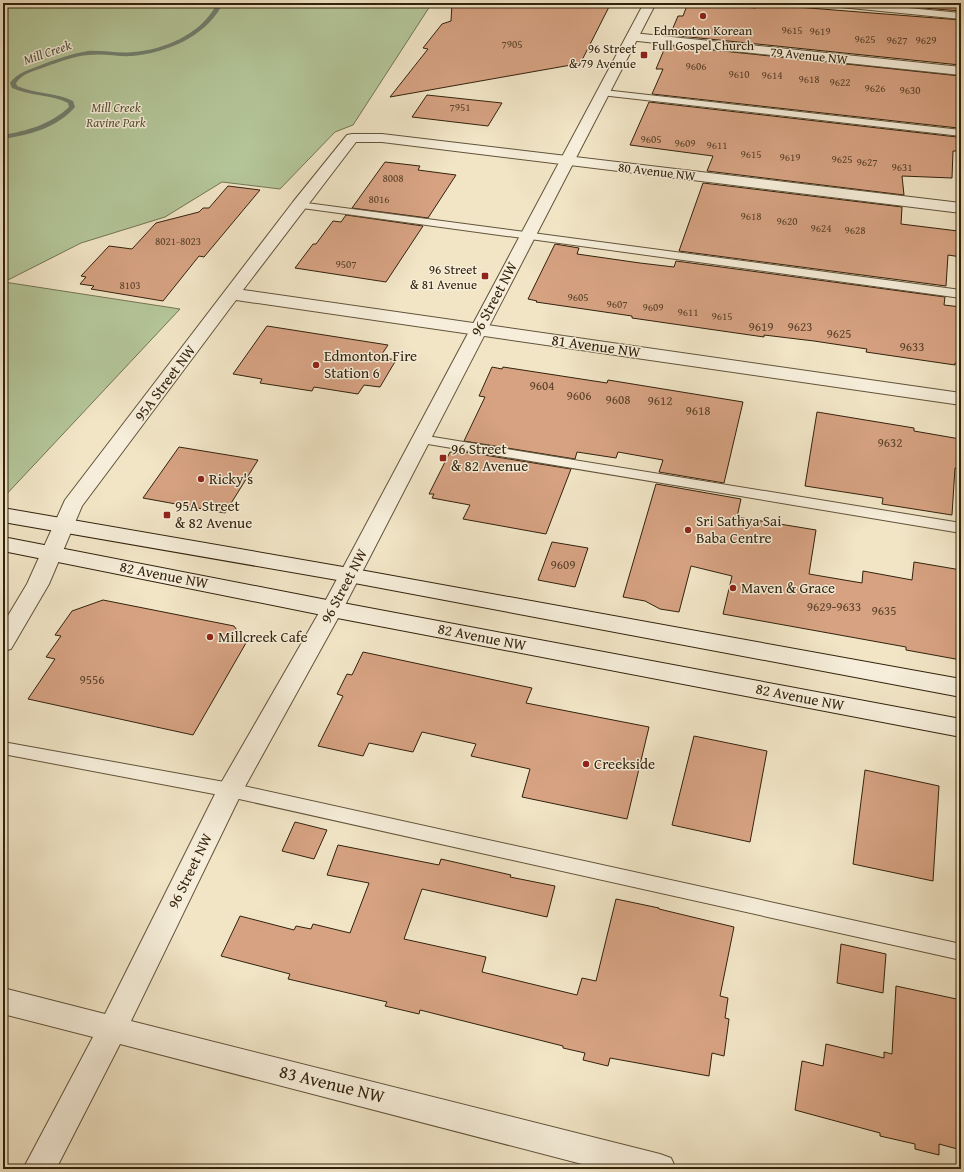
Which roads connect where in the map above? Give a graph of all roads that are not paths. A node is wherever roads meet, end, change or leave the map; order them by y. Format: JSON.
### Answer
{"nodes":[{"id":1,"x":650,"y":3,"type":"edge"},
{"id":2,"x":830,"y":3,"type":"edge"},
{"id":3,"x":961,"y":16,"type":"edge"},
{"id":4,"x":633,"y":37,"type":"junction"},
{"id":5,"x":961,"y":71,"type":"edge"},
{"id":6,"x":604,"y":92,"type":"junction"},
{"id":7,"x":961,"y":133,"type":"edge"},
{"id":8,"x":352,"y":138,"type":"joint"},
{"id":9,"x":567,"y":160,"type":"junction"},
{"id":10,"x":299,"y":205,"type":"junction"},
{"id":11,"x":961,"y":208,"type":"edge"},
{"id":12,"x":528,"y":236,"type":"junction"},
{"id":13,"x":232,"y":294,"type":"junction"},
{"id":14,"x":961,"y":294,"type":"edge"},
{"id":15,"x":478,"y":330,"type":"junction"},
{"id":16,"x":961,"y":399,"type":"edge"},
{"id":17,"x":421,"y":439,"type":"junction"},
{"id":18,"x":3,"y":516,"type":"edge"},
{"id":19,"x":63,"y":526,"type":"junction"},
{"id":20,"x":961,"y":528,"type":"edge"},
{"id":21,"x":3,"y":544,"type":"edge"},
{"id":22,"x":51,"y":553,"type":"junction"},
{"id":23,"x":349,"y":575,"type":"junction"},
{"id":24,"x":332,"y":609,"type":"junction"},
{"id":25,"x":3,"y":643,"type":"edge"},
{"id":26,"x":961,"y":688,"type":"edge"},
{"id":27,"x":961,"y":728,"type":"edge"},
{"id":28,"x":3,"y":748,"type":"edge"},
{"id":29,"x":230,"y":790,"type":"junction"},
{"id":30,"x":961,"y":952,"type":"edge"},
{"id":31,"x":3,"y":1001,"type":"edge"},
{"id":32,"x":113,"y":1028,"type":"junction"},
{"id":33,"x":39,"y":1169,"type":"edge"},
{"id":34,"x":660,"y":1169,"type":"edge"}],
"edges":[{"from":1,"to":4,"type":"street","name":"96 Street NW"},
{"from":2,"to":3,"type":"lane"},
{"from":4,"to":5,"type":"street","name":"79 Avenue NW"},
{"from":4,"to":6,"type":"street","name":"96 Street NW"},
{"from":6,"to":7,"type":"lane"},
{"from":6,"to":9,"type":"street","name":"96 Street NW"},
{"from":8,"to":9,"type":"street","name":"80 Avenue NW"},
{"from":8,"to":10,"type":"street","name":"95A Street NW"},
{"from":9,"to":11,"type":"street","name":"80 Avenue NW"},
{"from":9,"to":12,"type":"street","name":"96 Street NW"},
{"from":10,"to":12,"type":"lane"},
{"from":10,"to":13,"type":"street","name":"95A Street NW"},
{"from":12,"to":14,"type":"lane"},
{"from":12,"to":15,"type":"street","name":"96 Street NW"},
{"from":13,"to":15,"type":"street","name":"81 Avenue NW"},
{"from":13,"to":19,"type":"street","name":"95A Street NW"},
{"from":15,"to":16,"type":"street","name":"81 Avenue NW"},
{"from":15,"to":17,"type":"street","name":"96 Street NW"},
{"from":17,"to":20,"type":"lane"},
{"from":17,"to":23,"type":"street","name":"96 Street NW"},
{"from":18,"to":19,"type":"street","name":"82 Avenue NW"},
{"from":19,"to":22,"type":"street","name":"95A Street NW"},
{"from":19,"to":23,"type":"street","name":"82 Avenue NW"},
{"from":21,"to":22,"type":"street","name":"82 Avenue NW"},
{"from":22,"to":24,"type":"street","name":"82 Avenue NW"},
{"from":22,"to":25,"type":"street","name":"95A Street NW"},
{"from":23,"to":24,"type":"street","name":"96 Street NW"},
{"from":23,"to":26,"type":"street","name":"82 Avenue NW"},
{"from":24,"to":27,"type":"street","name":"82 Avenue NW"},
{"from":24,"to":29,"type":"street","name":"96 Street NW"},
{"from":28,"to":29,"type":"lane"},
{"from":29,"to":30,"type":"lane"},
{"from":29,"to":32,"type":"street","name":"96 Street NW"},
{"from":31,"to":32,"type":"street","name":"83 Avenue NW"},
{"from":32,"to":33,"type":"street","name":"96 Street NW"},
{"from":32,"to":34,"type":"street","name":"83 Avenue NW"}]}
